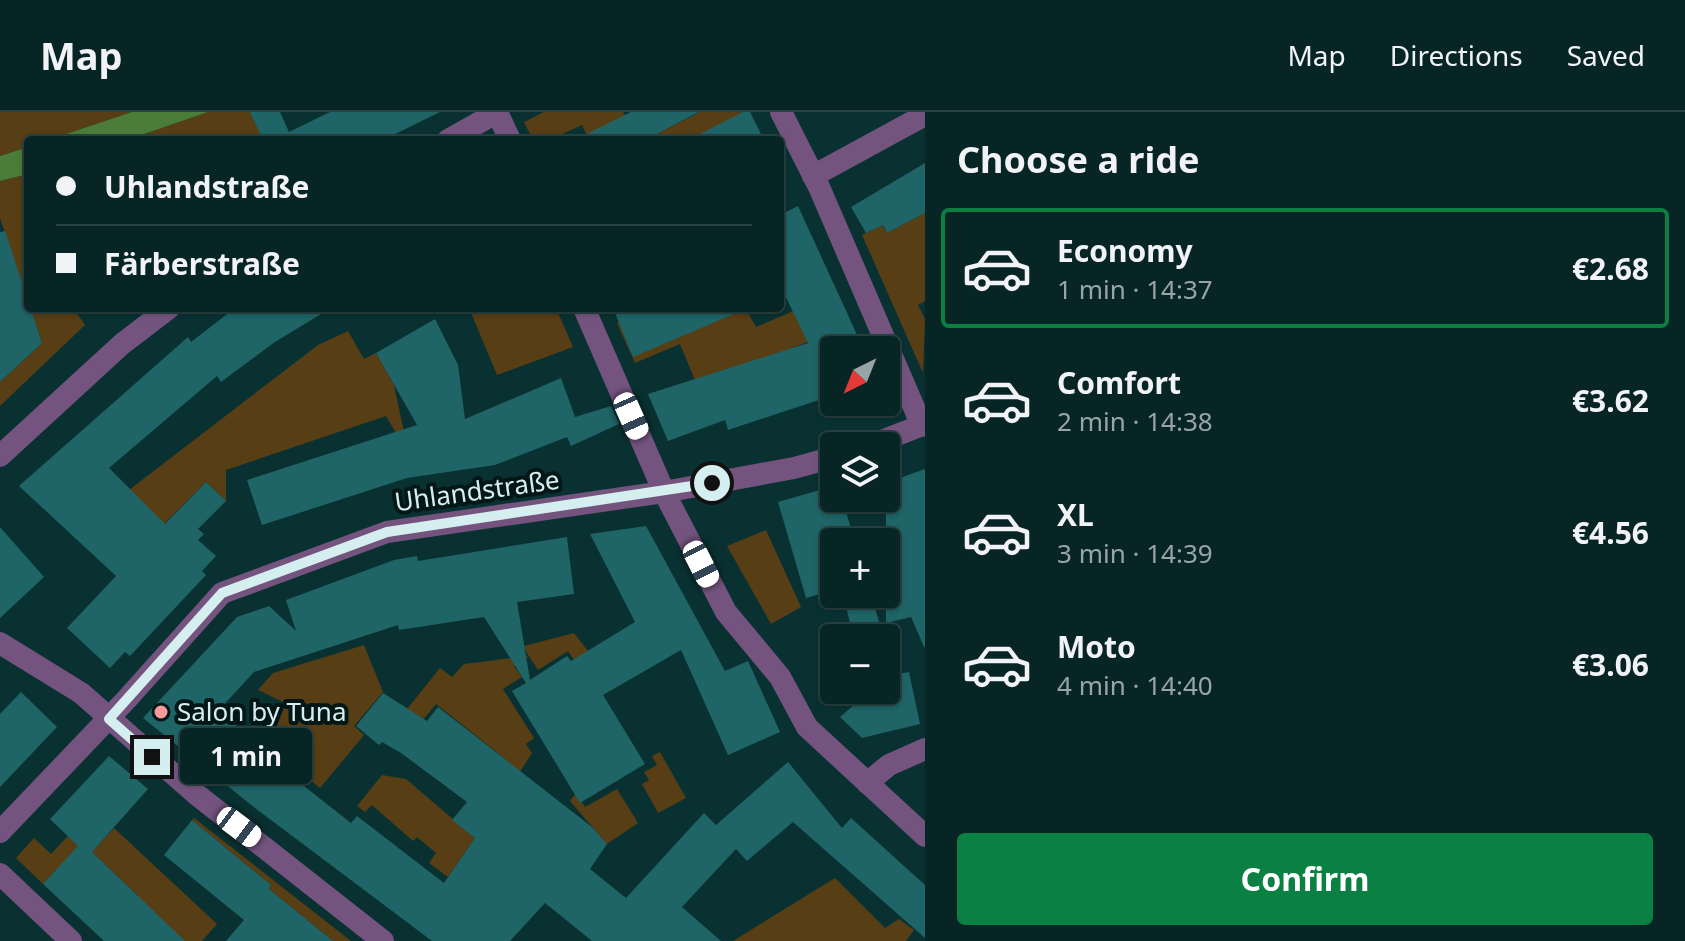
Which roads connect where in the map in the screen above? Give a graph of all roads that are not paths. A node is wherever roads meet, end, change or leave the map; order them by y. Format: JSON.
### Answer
{"nodes":[{"id":1,"x":498,"y":112,"type":"edge"},
{"id":2,"x":781,"y":112,"type":"edge"},
{"id":3,"x":925,"y":115,"type":"edge"},
{"id":4,"x":455,"y":136,"type":"edge"},
{"id":5,"x":508,"y":136,"type":"edge"},
{"id":6,"x":813,"y":176,"type":"junction"},
{"id":7,"x":164,"y":312,"type":"edge"},
{"id":8,"x":586,"y":312,"type":"edge"},
{"id":9,"x":923,"y":425,"type":"edge"},
{"id":10,"x":900,"y":434,"type":"edge"},
{"id":11,"x":0,"y":456,"type":"edge"},
{"id":12,"x":820,"y":461,"type":"edge"},
{"id":13,"x":664,"y":492,"type":"junction"},
{"id":14,"x":0,"y":643,"type":"edge"},
{"id":15,"x":109,"y":719,"type":"junction"},
{"id":16,"x":925,"y":749,"type":"edge"},
{"id":17,"x":867,"y":783,"type":"junction"},
{"id":18,"x":0,"y":832,"type":"edge"},
{"id":19,"x":925,"y":836,"type":"edge"},
{"id":20,"x":0,"y":874,"type":"edge"},
{"id":21,"x":71,"y":941,"type":"edge"},
{"id":22,"x":383,"y":941,"type":"edge"}],
"edges":[{"from":1,"to":4,"type":"street"},
{"from":1,"to":5,"type":"street"},
{"from":2,"to":6,"type":"street"},
{"from":3,"to":6,"type":"street"},
{"from":6,"to":9,"type":"street"},
{"from":7,"to":11,"type":"street"},
{"from":8,"to":13,"type":"street"},
{"from":9,"to":10,"type":"street"},
{"from":12,"to":13,"type":"street","name":"Uhlandstraße"},
{"from":13,"to":15,"type":"street","name":"Uhlandstraße"},
{"from":13,"to":17,"type":"street"},
{"from":14,"to":15,"type":"street"},
{"from":15,"to":18,"type":"street","name":"Uhlandstraße"},
{"from":15,"to":22,"type":"street"},
{"from":16,"to":17,"type":"street"},
{"from":17,"to":19,"type":"street"},
{"from":20,"to":21,"type":"street"}]}
